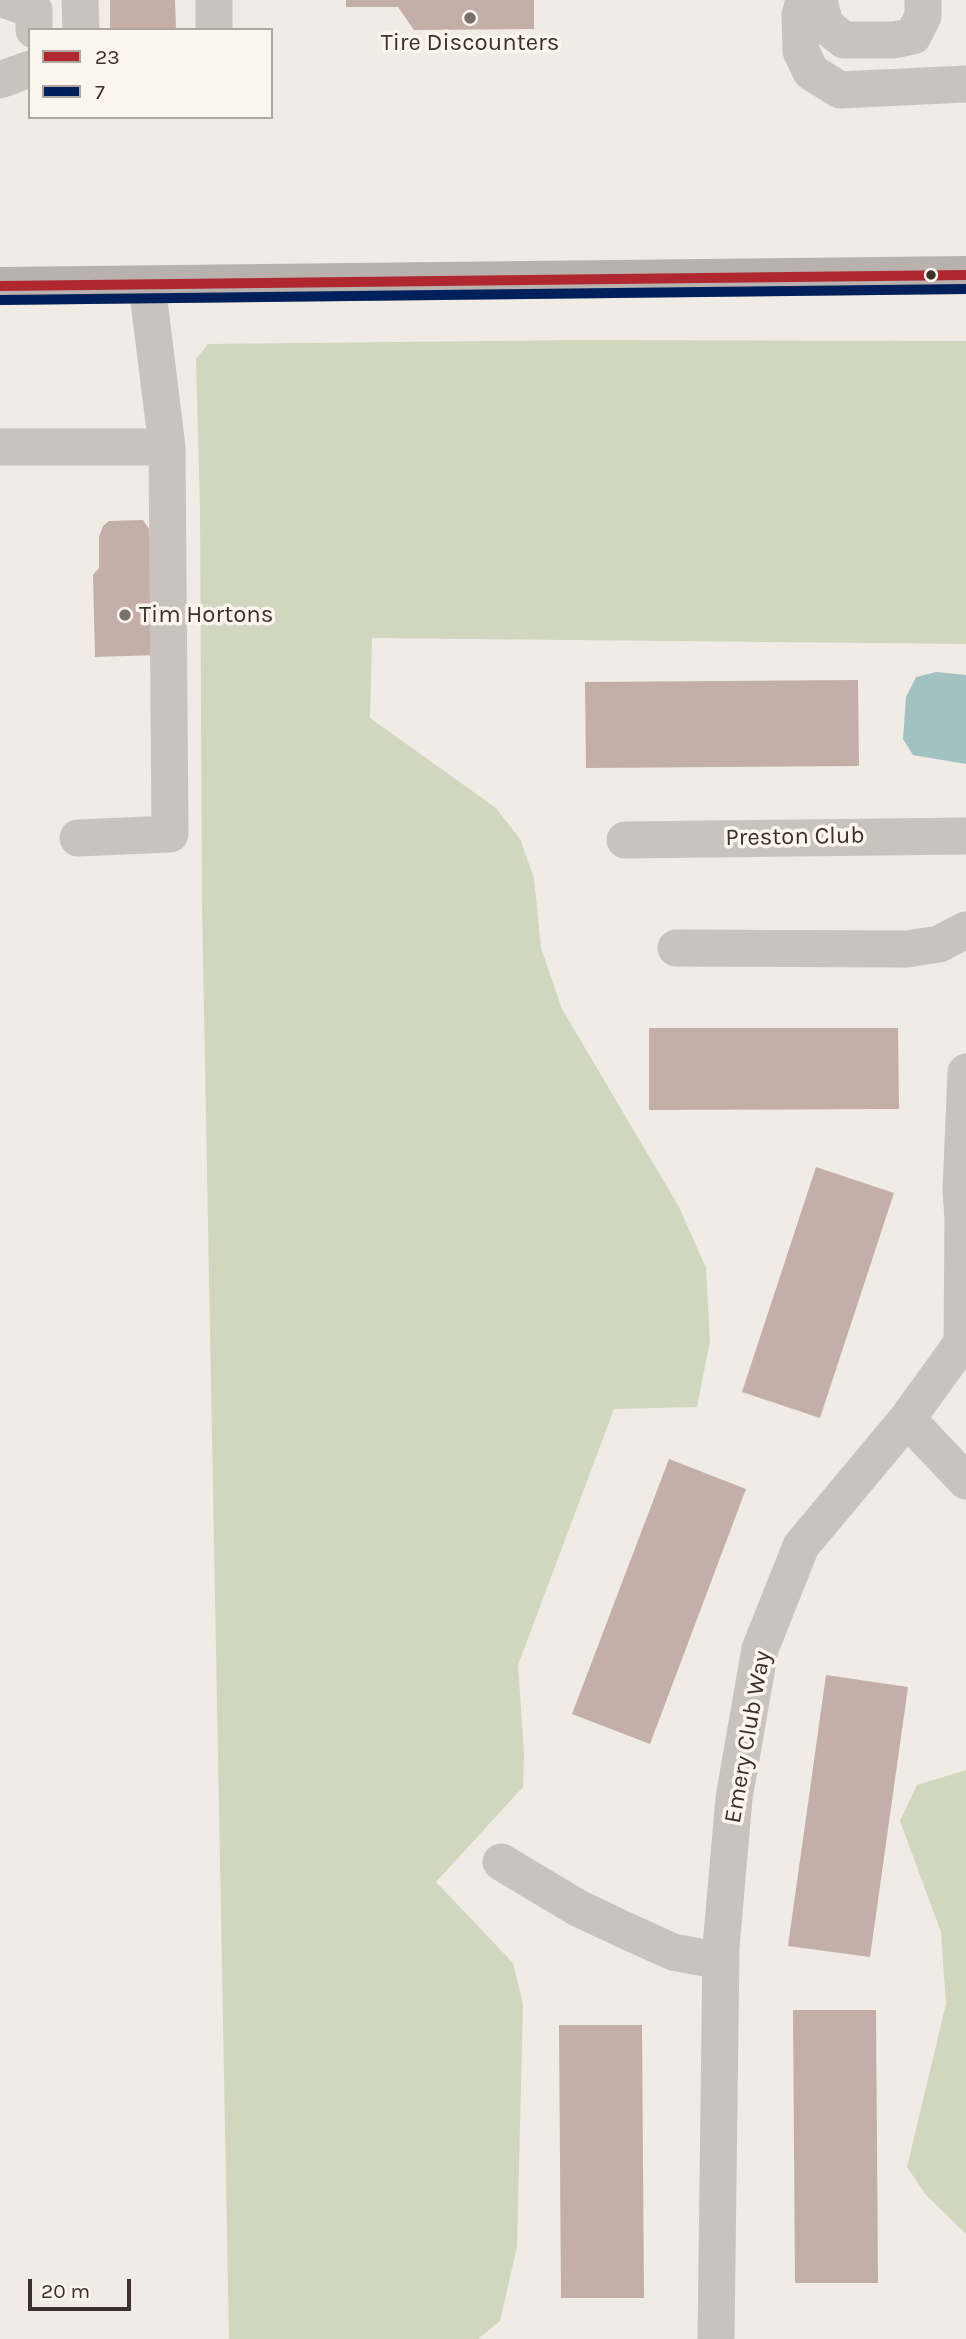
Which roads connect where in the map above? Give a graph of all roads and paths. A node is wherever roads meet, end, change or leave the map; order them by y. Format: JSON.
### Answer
{"nodes":[{"id":1,"x":6,"y":0,"type":"edge"},
{"id":2,"x":80,"y":0,"type":"edge"},
{"id":3,"x":214,"y":0,"type":"edge"},
{"id":4,"x":804,"y":0,"type":"edge"},
{"id":5,"x":818,"y":0,"type":"edge"},
{"id":6,"x":923,"y":0,"type":"edge"},
{"id":7,"x":34,"y":28,"type":"edge"},
{"id":8,"x":81,"y":28,"type":"edge"},
{"id":9,"x":214,"y":28,"type":"edge"},
{"id":10,"x":913,"y":36,"type":"junction"},
{"id":11,"x":28,"y":70,"type":"edge"},
{"id":12,"x":0,"y":80,"type":"edge"},
{"id":13,"x":966,"y":84,"type":"edge"},
{"id":14,"x":915,"y":87,"type":"junction"},
{"id":15,"x":966,"y":275,"type":"edge"},
{"id":16,"x":147,"y":285,"type":"junction"},
{"id":17,"x":0,"y":286,"type":"edge"},
{"id":18,"x":0,"y":447,"type":"edge"},
{"id":19,"x":167,"y":447,"type":"junction"},
{"id":20,"x":966,"y":836,"type":"edge"},
{"id":21,"x":78,"y":838,"type":"dead end"},
{"id":22,"x":625,"y":840,"type":"dead end"},
{"id":23,"x":966,"y":930,"type":"edge"},
{"id":24,"x":676,"y":948,"type":"dead end"},
{"id":25,"x":966,"y":1072,"type":"edge"},
{"id":26,"x":964,"y":1219,"type":"edge"},
{"id":27,"x":964,"y":1322,"type":"edge"},
{"id":28,"x":907,"y":1419,"type":"junction"},
{"id":29,"x":966,"y":1481,"type":"edge"},
{"id":30,"x":501,"y":1862,"type":"dead end"},
{"id":31,"x":721,"y":1961,"type":"junction"},
{"id":32,"x":716,"y":2339,"type":"edge"}],
"edges":[{"from":1,"to":7,"type":"street"},
{"from":2,"to":8,"type":"street"},
{"from":3,"to":9,"type":"street"},
{"from":4,"to":14,"type":"street"},
{"from":5,"to":10,"type":"street"},
{"from":6,"to":10,"type":"street"},
{"from":10,"to":14,"type":"street"},
{"from":11,"to":12,"type":"street"},
{"from":13,"to":14,"type":"street"},
{"from":15,"to":16,"type":"main road"},
{"from":16,"to":17,"type":"main road"},
{"from":16,"to":19,"type":"street"},
{"from":18,"to":19,"type":"street"},
{"from":19,"to":21,"type":"street"},
{"from":20,"to":22,"type":"street","name":"Preston Club"},
{"from":23,"to":24,"type":"street"},
{"from":25,"to":26,"type":"street","name":"Emery Club Way"},
{"from":26,"to":27,"type":"street","name":"Emery Club Way"},
{"from":27,"to":28,"type":"street","name":"Emery Club Way"},
{"from":28,"to":29,"type":"street"},
{"from":28,"to":31,"type":"street","name":"Emery Club Way"},
{"from":30,"to":31,"type":"street"},
{"from":31,"to":32,"type":"street","name":"Emery Club Way"}]}
